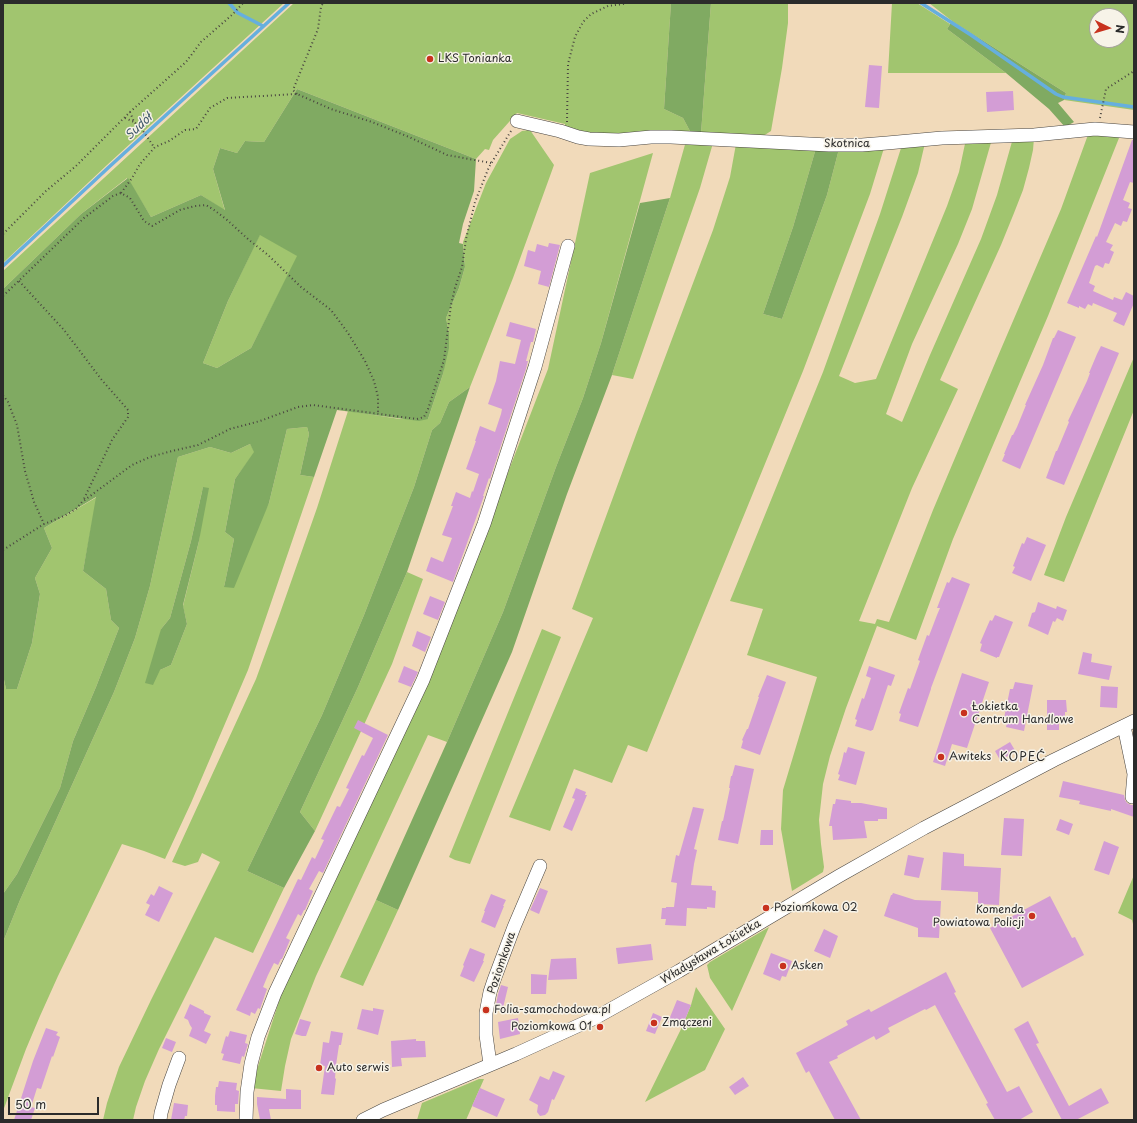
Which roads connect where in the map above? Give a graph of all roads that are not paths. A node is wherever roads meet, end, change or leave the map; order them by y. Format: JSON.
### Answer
{"nodes":[{"id":1,"x":517,"y":121,"type":"road end"},
{"id":2,"x":1134,"y":132,"type":"edge"},
{"id":3,"x":568,"y":246,"type":"dead end"},
{"id":4,"x":1129,"y":723,"type":"edge"},
{"id":5,"x":1132,"y":797,"type":"dead end"},
{"id":6,"x":540,"y":866,"type":"dead end"},
{"id":7,"x":179,"y":1058,"type":"dead end"},
{"id":8,"x":490,"y":1064,"type":"junction"},
{"id":9,"x":160,"y":1120,"type":"edge"},
{"id":10,"x":246,"y":1120,"type":"edge"},
{"id":11,"x":363,"y":1120,"type":"edge"}],
"edges":[{"from":1,"to":2,"type":"street","name":"Skotnica"},
{"from":3,"to":10,"type":"street"},
{"from":4,"to":5,"type":"street"},
{"from":4,"to":8,"type":"street","name":"Władysława Łokietka"},
{"from":6,"to":8,"type":"street","name":"Poziomkowa"},
{"from":7,"to":9,"type":"street"},
{"from":8,"to":11,"type":"street","name":"Władysława Łokietka"}]}
